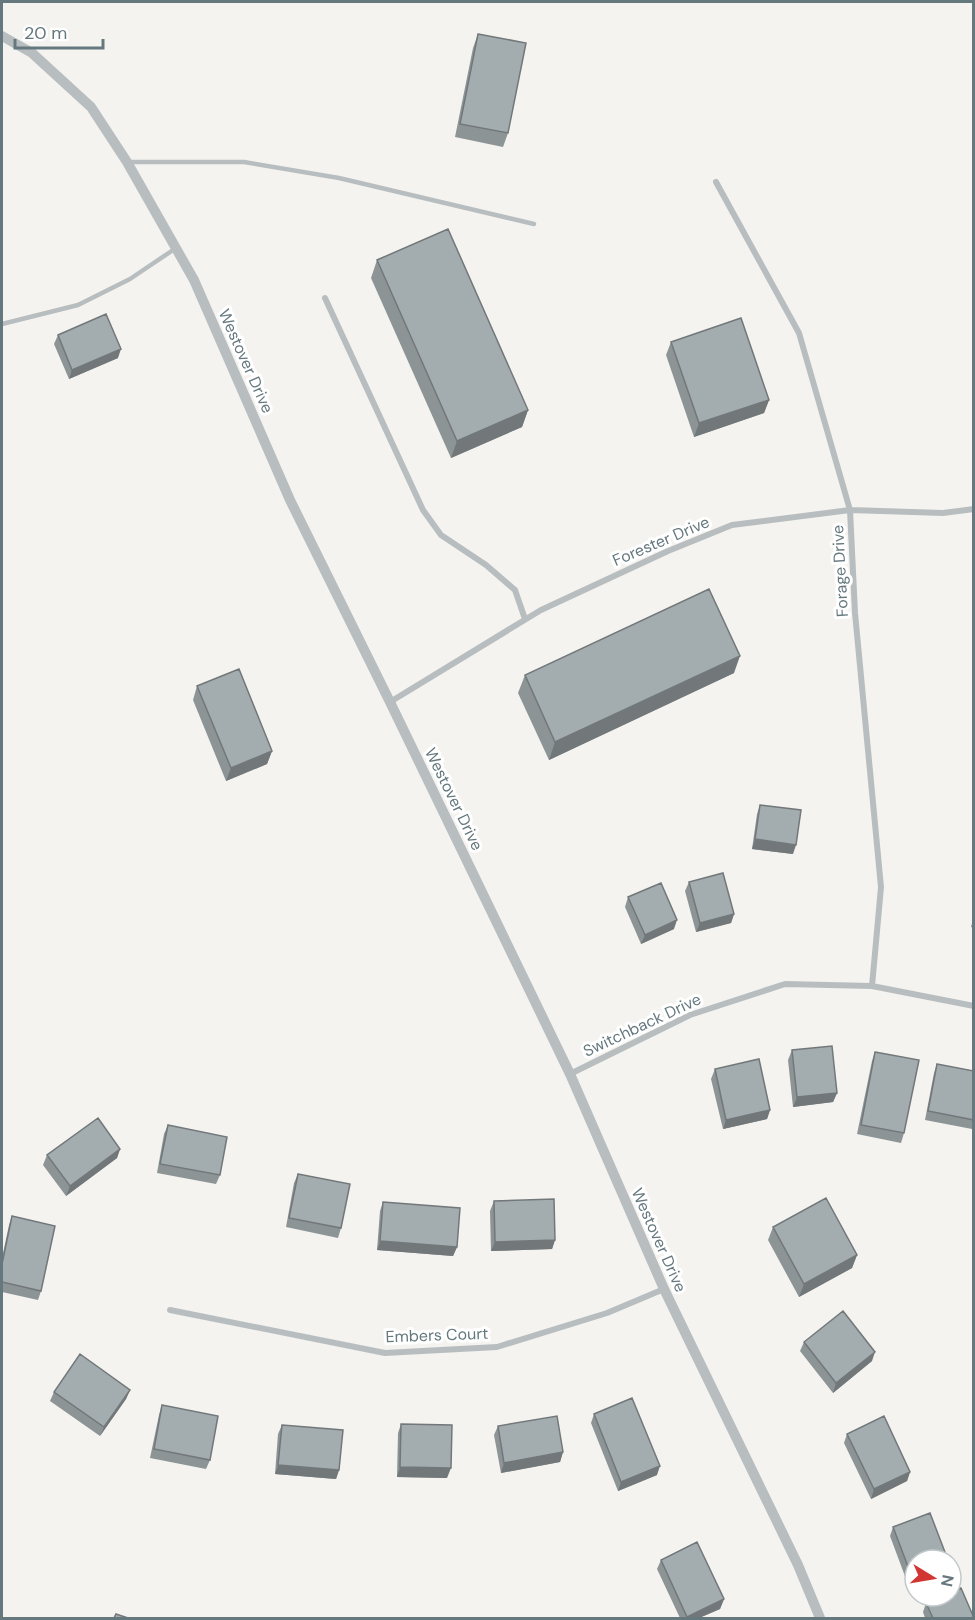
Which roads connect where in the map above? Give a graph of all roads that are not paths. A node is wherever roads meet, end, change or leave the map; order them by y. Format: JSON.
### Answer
{"nodes":[{"id":1,"x":2,"y":36,"type":"edge"},
{"id":2,"x":127,"y":162,"type":"junction"},
{"id":3,"x":716,"y":182,"type":"dead end"},
{"id":4,"x":534,"y":224,"type":"dead end"},
{"id":5,"x":176,"y":248,"type":"junction"},
{"id":6,"x":325,"y":298,"type":"dead end"},
{"id":7,"x":2,"y":324,"type":"edge"},
{"id":8,"x":974,"y":509,"type":"edge"},
{"id":9,"x":850,"y":510,"type":"junction"},
{"id":10,"x":525,"y":620,"type":"junction"},
{"id":11,"x":390,"y":702,"type":"junction"},
{"id":12,"x":872,"y":986,"type":"junction"},
{"id":13,"x":974,"y":1006,"type":"edge"},
{"id":14,"x":570,"y":1074,"type":"junction"},
{"id":15,"x":664,"y":1289,"type":"junction"},
{"id":16,"x":170,"y":1310,"type":"dead end"},
{"id":17,"x":820,"y":1618,"type":"edge"}],
"edges":[{"from":1,"to":2,"type":"street","name":"Westover Drive"},
{"from":2,"to":4,"type":"lane"},
{"from":2,"to":5,"type":"street","name":"Westover Drive"},
{"from":3,"to":9,"type":"street","name":"Forage Drive"},
{"from":5,"to":7,"type":"lane"},
{"from":5,"to":11,"type":"street","name":"Westover Drive"},
{"from":6,"to":10,"type":"street"},
{"from":8,"to":9,"type":"street","name":"Forester Drive"},
{"from":9,"to":10,"type":"street","name":"Forester Drive"},
{"from":9,"to":12,"type":"street","name":"Forage Drive"},
{"from":10,"to":11,"type":"street","name":"Forester Drive"},
{"from":11,"to":14,"type":"street","name":"Westover Drive"},
{"from":12,"to":13,"type":"street","name":"Switchback Drive"},
{"from":12,"to":14,"type":"street","name":"Switchback Drive"},
{"from":14,"to":15,"type":"street","name":"Westover Drive"},
{"from":15,"to":16,"type":"street","name":"Embers Court"},
{"from":15,"to":17,"type":"street","name":"Westover Drive"}]}
